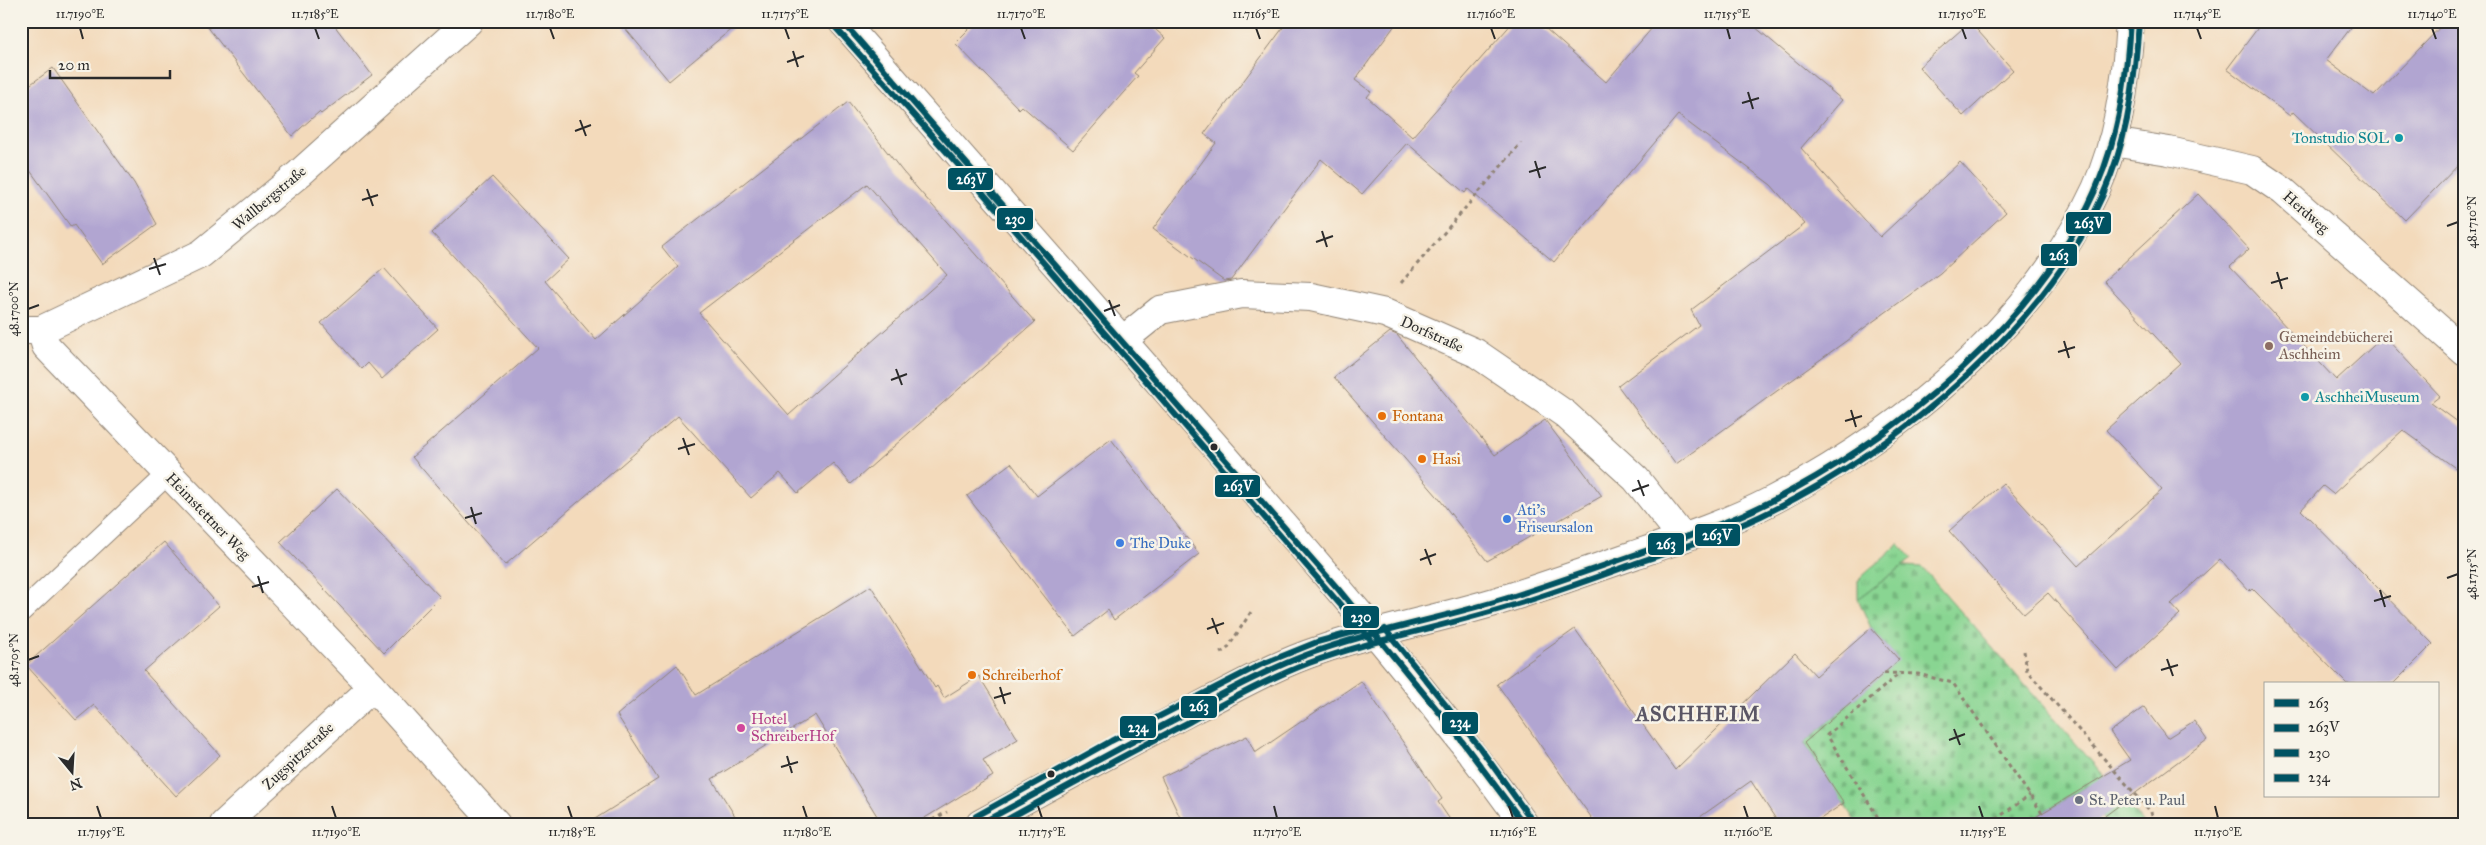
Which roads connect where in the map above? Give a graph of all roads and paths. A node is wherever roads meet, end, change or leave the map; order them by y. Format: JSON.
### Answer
{"nodes":[{"id":1,"x":469,"y":21,"type":"edge"},
{"id":2,"x":842,"y":21,"type":"edge"},
{"id":3,"x":2130,"y":21,"type":"edge"},
{"id":4,"x":2112,"y":142,"type":"junction"},
{"id":5,"x":1521,"y":143,"type":"dead end"},
{"id":6,"x":1423,"y":257,"type":"dead end"},
{"id":7,"x":31,"y":330,"type":"edge"},
{"id":8,"x":1123,"y":340,"type":"junction"},
{"id":9,"x":2465,"y":352,"type":"edge"},
{"id":10,"x":168,"y":474,"type":"junction"},
{"id":11,"x":1684,"y":538,"type":"junction"},
{"id":12,"x":21,"y":612,"type":"edge"},
{"id":13,"x":1378,"y":634,"type":"junction"},
{"id":14,"x":2024,"y":650,"type":"dead end"},
{"id":15,"x":1884,"y":673,"type":"dead end"},
{"id":16,"x":1900,"y":673,"type":"junction"},
{"id":17,"x":373,"y":688,"type":"junction"},
{"id":18,"x":2030,"y":795,"type":"junction"},
{"id":19,"x":2042,"y":812,"type":"dead end"},
{"id":20,"x":224,"y":824,"type":"edge"},
{"id":21,"x":496,"y":824,"type":"edge"},
{"id":22,"x":980,"y":824,"type":"edge"},
{"id":23,"x":1524,"y":824,"type":"edge"},
{"id":24,"x":1882,"y":824,"type":"edge"},
{"id":25,"x":1989,"y":824,"type":"edge"},
{"id":26,"x":2154,"y":824,"type":"edge"}],
"edges":[{"from":1,"to":7,"type":"street","name":"Wallbergstraße"},
{"from":2,"to":8,"type":"street"},
{"from":3,"to":4,"type":"street"},
{"from":4,"to":9,"type":"street","name":"Herdweg"},
{"from":4,"to":11,"type":"street"},
{"from":5,"to":6,"type":"path"},
{"from":7,"to":10,"type":"street","name":"Heimstettner Weg"},
{"from":8,"to":11,"type":"street","name":"Dorfstraße"},
{"from":8,"to":13,"type":"street"},
{"from":10,"to":12,"type":"lane"},
{"from":10,"to":17,"type":"street","name":"Heimstettner Weg"},
{"from":11,"to":13,"type":"street"},
{"from":13,"to":22,"type":"street"},
{"from":13,"to":23,"type":"street"},
{"from":14,"to":26,"type":"path"},
{"from":15,"to":16,"type":"path"},
{"from":16,"to":18,"type":"path"},
{"from":16,"to":24,"type":"path"},
{"from":17,"to":20,"type":"street","name":"Zugspitzstraße"},
{"from":17,"to":21,"type":"street","name":"Heimstettner Weg"},
{"from":18,"to":19,"type":"path"},
{"from":18,"to":25,"type":"path"}]}
